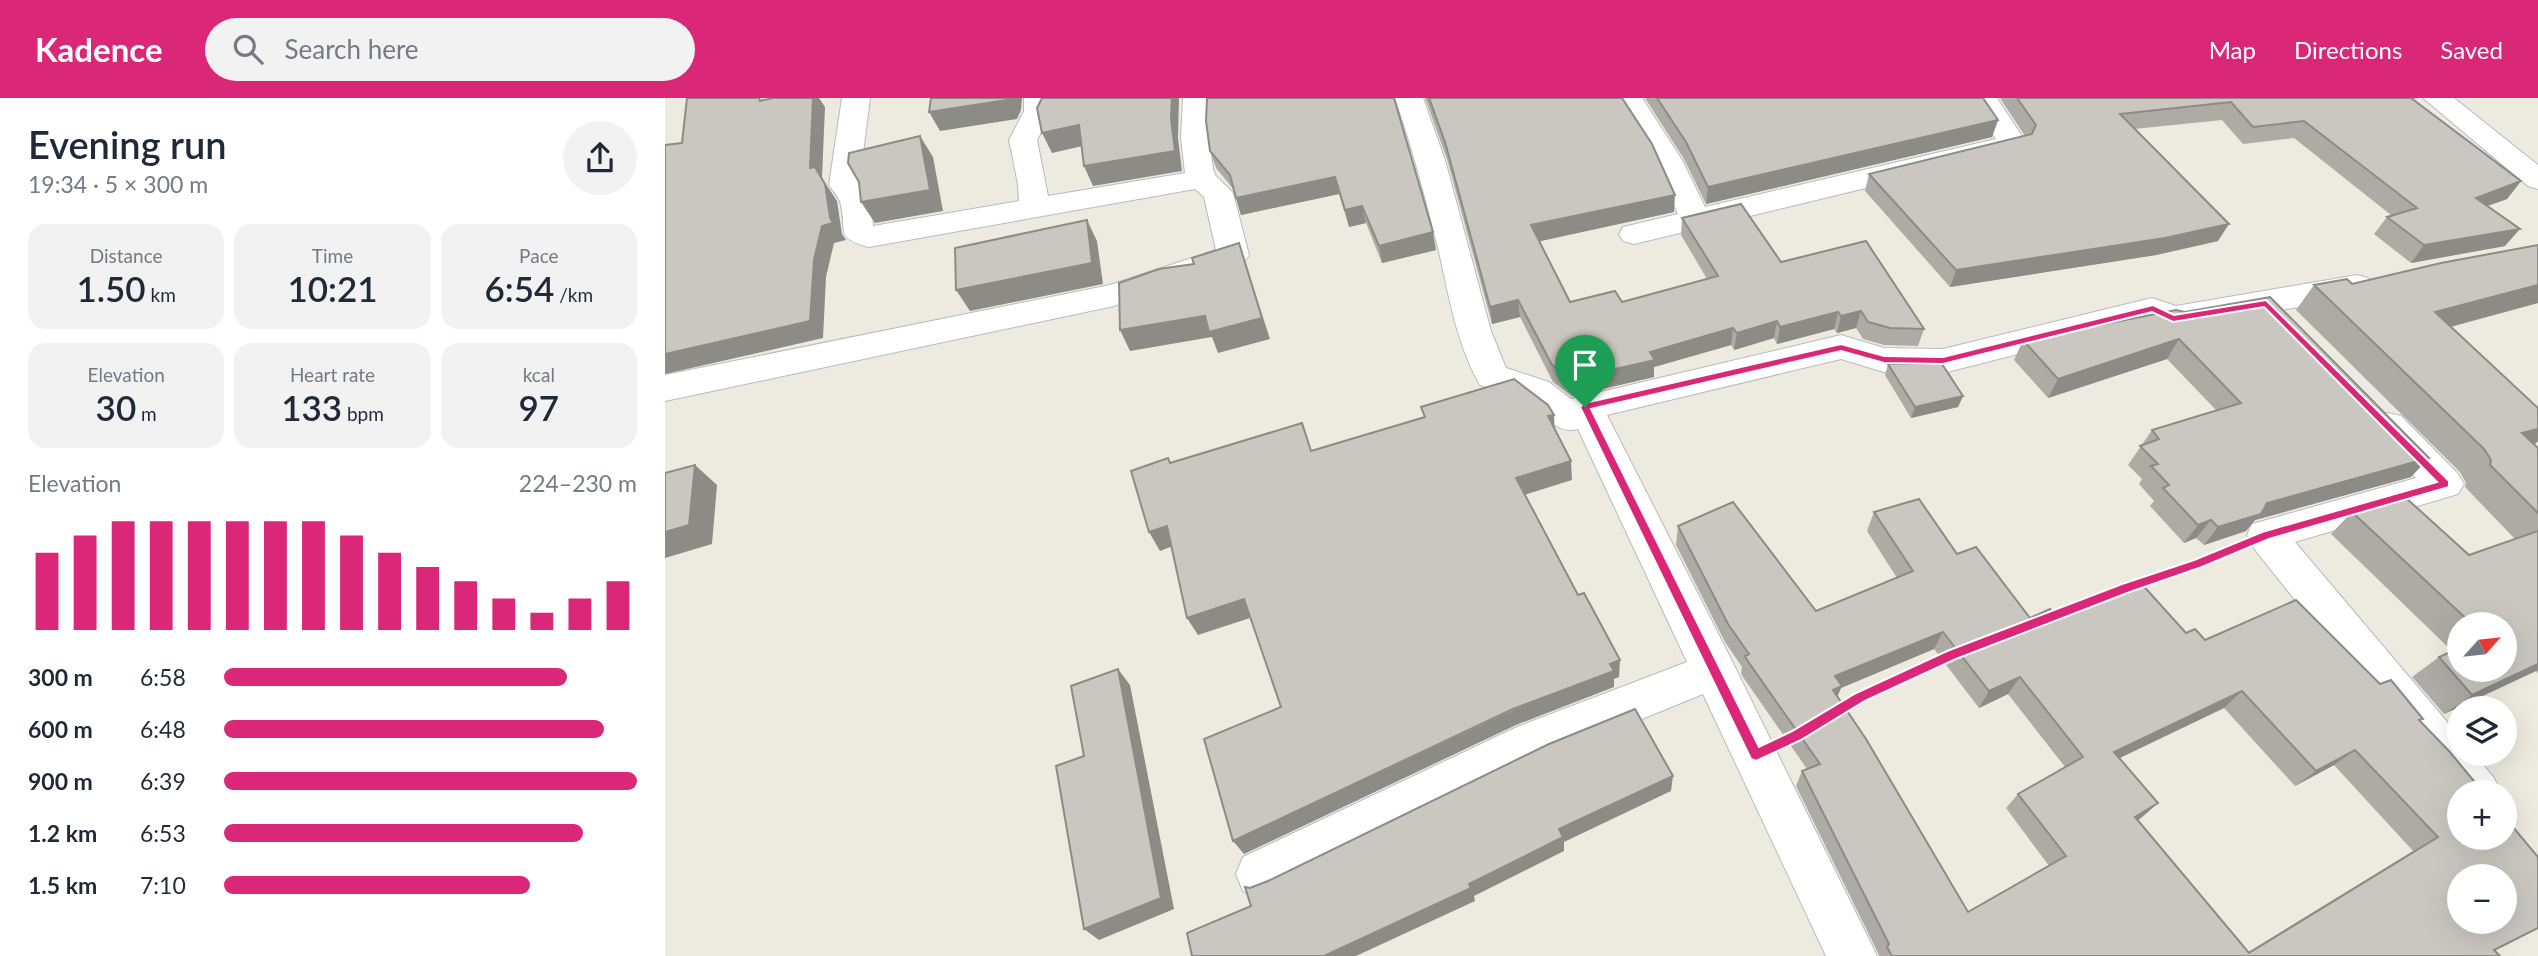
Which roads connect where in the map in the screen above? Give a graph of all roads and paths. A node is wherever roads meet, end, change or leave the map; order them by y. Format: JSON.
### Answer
{"nodes":[{"id":1,"x":856,"y":98,"type":"edge"},
{"id":2,"x":1038,"y":98,"type":"edge"},
{"id":3,"x":1197,"y":98,"type":"edge"},
{"id":4,"x":1409,"y":98,"type":"edge"},
{"id":5,"x":1627,"y":98,"type":"edge"},
{"id":6,"x":1983,"y":98,"type":"edge"},
{"id":7,"x":2437,"y":98,"type":"edge"},
{"id":8,"x":1202,"y":179,"type":"junction"},
{"id":9,"x":2538,"y":180,"type":"edge"},
{"id":10,"x":1034,"y":208,"type":"junction"},
{"id":11,"x":1696,"y":220,"type":"junction"},
{"id":12,"x":1634,"y":234,"type":"dead end"},
{"id":13,"x":2388,"y":281,"type":"edge"},
{"id":14,"x":2266,"y":303,"type":"junction"},
{"id":15,"x":2294,"y":332,"type":"edge"},
{"id":16,"x":665,"y":388,"type":"edge"},
{"id":17,"x":2360,"y":398,"type":"edge"},
{"id":18,"x":1585,"y":407,"type":"junction"},
{"id":19,"x":2266,"y":535,"type":"junction"},
{"id":20,"x":2046,"y":618,"type":"edge"},
{"id":21,"x":1951,"y":655,"type":"edge"},
{"id":22,"x":1715,"y":670,"type":"junction"},
{"id":23,"x":1829,"y":716,"type":"edge"},
{"id":24,"x":2467,"y":780,"type":"edge"},
{"id":25,"x":1260,"y":874,"type":"dead end"},
{"id":26,"x":1852,"y":956,"type":"edge"}],
"edges":[{"from":1,"to":10,"type":"street"},
{"from":2,"to":10,"type":"street"},
{"from":3,"to":8,"type":"street"},
{"from":4,"to":18,"type":"street"},
{"from":5,"to":11,"type":"street"},
{"from":6,"to":11,"type":"street"},
{"from":7,"to":9,"type":"street"},
{"from":8,"to":10,"type":"street"},
{"from":8,"to":16,"type":"street"},
{"from":11,"to":12,"type":"street"},
{"from":13,"to":14,"type":"street"},
{"from":14,"to":15,"type":"street"},
{"from":14,"to":18,"type":"street"},
{"from":17,"to":19,"type":"street"},
{"from":18,"to":22,"type":"street"},
{"from":19,"to":20,"type":"path"},
{"from":19,"to":24,"type":"street"},
{"from":21,"to":23,"type":"path"},
{"from":22,"to":25,"type":"street"},
{"from":22,"to":26,"type":"street"}]}
